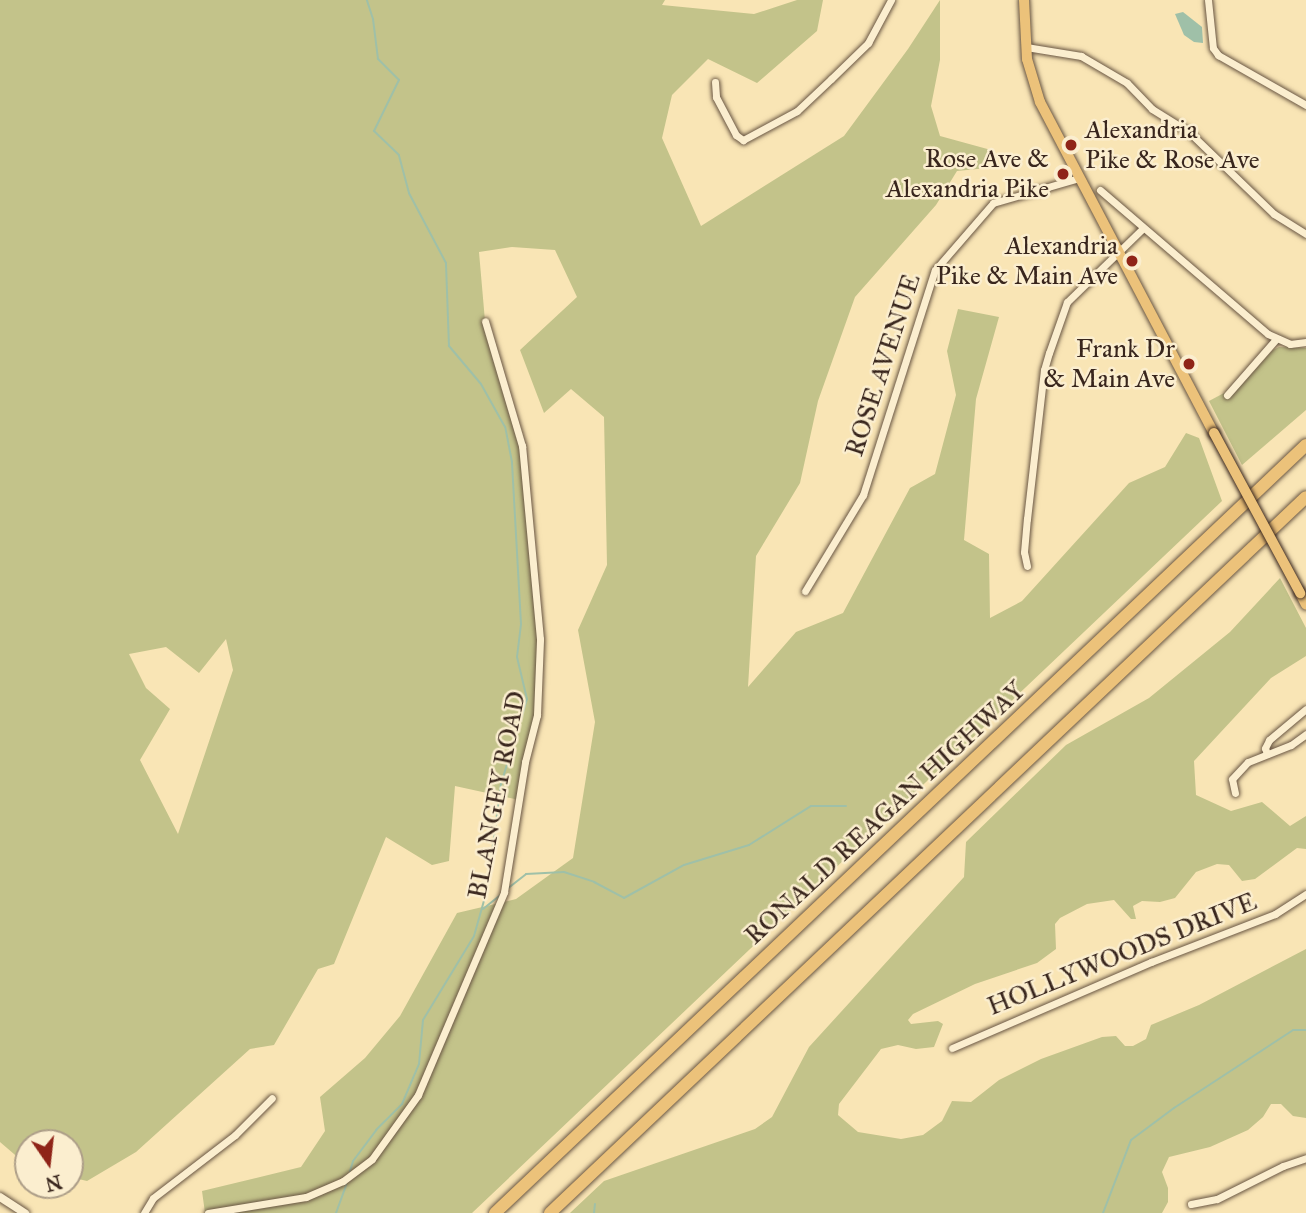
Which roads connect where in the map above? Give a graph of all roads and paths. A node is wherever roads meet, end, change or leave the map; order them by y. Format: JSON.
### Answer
{"nodes":[{"id":1,"x":891,"y":0,"type":"edge"},
{"id":2,"x":1024,"y":0,"type":"edge"},
{"id":3,"x":1208,"y":0,"type":"edge"},
{"id":4,"x":1026,"y":47,"type":"junction"},
{"id":5,"x":715,"y":82,"type":"dead end"},
{"id":6,"x":1306,"y":105,"type":"edge"},
{"id":7,"x":1079,"y":178,"type":"junction"},
{"id":8,"x":1100,"y":190,"type":"dead end"},
{"id":9,"x":1143,"y":228,"type":"junction"},
{"id":10,"x":1306,"y":234,"type":"edge"},
{"id":11,"x":1119,"y":253,"type":"junction"},
{"id":12,"x":485,"y":321,"type":"dead end"},
{"id":13,"x":1276,"y":339,"type":"junction"},
{"id":14,"x":1306,"y":342,"type":"edge"},
{"id":15,"x":1227,"y":395,"type":"dead end"},
{"id":16,"x":1306,"y":445,"type":"edge"},
{"id":17,"x":1306,"y":497,"type":"edge"},
{"id":18,"x":1027,"y":565,"type":"dead end"},
{"id":19,"x":805,"y":591,"type":"dead end"},
{"id":20,"x":1306,"y":605,"type":"edge"},
{"id":21,"x":1306,"y":709,"type":"edge"},
{"id":22,"x":1306,"y":734,"type":"edge"},
{"id":23,"x":1275,"y":736,"type":"junction"},
{"id":24,"x":1285,"y":747,"type":"junction"},
{"id":25,"x":1267,"y":754,"type":"junction"},
{"id":26,"x":1235,"y":793,"type":"dead end"},
{"id":27,"x":1306,"y":894,"type":"edge"},
{"id":28,"x":952,"y":1048,"type":"dead end"},
{"id":29,"x":272,"y":1098,"type":"dead end"},
{"id":30,"x":1306,"y":1158,"type":"edge"},
{"id":31,"x":0,"y":1196,"type":"edge"},
{"id":32,"x":1191,"y":1204,"type":"dead end"},
{"id":33,"x":25,"y":1213,"type":"edge"},
{"id":34,"x":144,"y":1213,"type":"edge"},
{"id":35,"x":208,"y":1213,"type":"edge"},
{"id":36,"x":495,"y":1213,"type":"edge"},
{"id":37,"x":551,"y":1213,"type":"edge"}],
"edges":[{"from":1,"to":5,"type":"street"},
{"from":2,"to":4,"type":"main road"},
{"from":3,"to":6,"type":"street"},
{"from":4,"to":7,"type":"main road"},
{"from":4,"to":10,"type":"street"},
{"from":7,"to":11,"type":"main road"},
{"from":7,"to":19,"type":"street","name":"ROSE AVENUE"},
{"from":8,"to":9,"type":"street"},
{"from":9,"to":11,"type":"street"},
{"from":9,"to":13,"type":"street"},
{"from":11,"to":18,"type":"street"},
{"from":11,"to":20,"type":"main road","bridge":true},
{"from":12,"to":35,"type":"street","name":"BLANGEY ROAD"},
{"from":13,"to":14,"type":"street"},
{"from":13,"to":15,"type":"street"},
{"from":16,"to":36,"type":"highway","name":"RONALD REAGAN HIGHWAY"},
{"from":17,"to":37,"type":"highway"},
{"from":21,"to":23,"type":"street"},
{"from":22,"to":24,"type":"street"},
{"from":23,"to":24,"type":"street"},
{"from":23,"to":25,"type":"street"},
{"from":24,"to":25,"type":"street"},
{"from":25,"to":26,"type":"street"},
{"from":27,"to":28,"type":"street","name":"HOLLYWOODS DRIVE"},
{"from":29,"to":34,"type":"street"},
{"from":30,"to":32,"type":"street"},
{"from":31,"to":33,"type":"street"}]}
